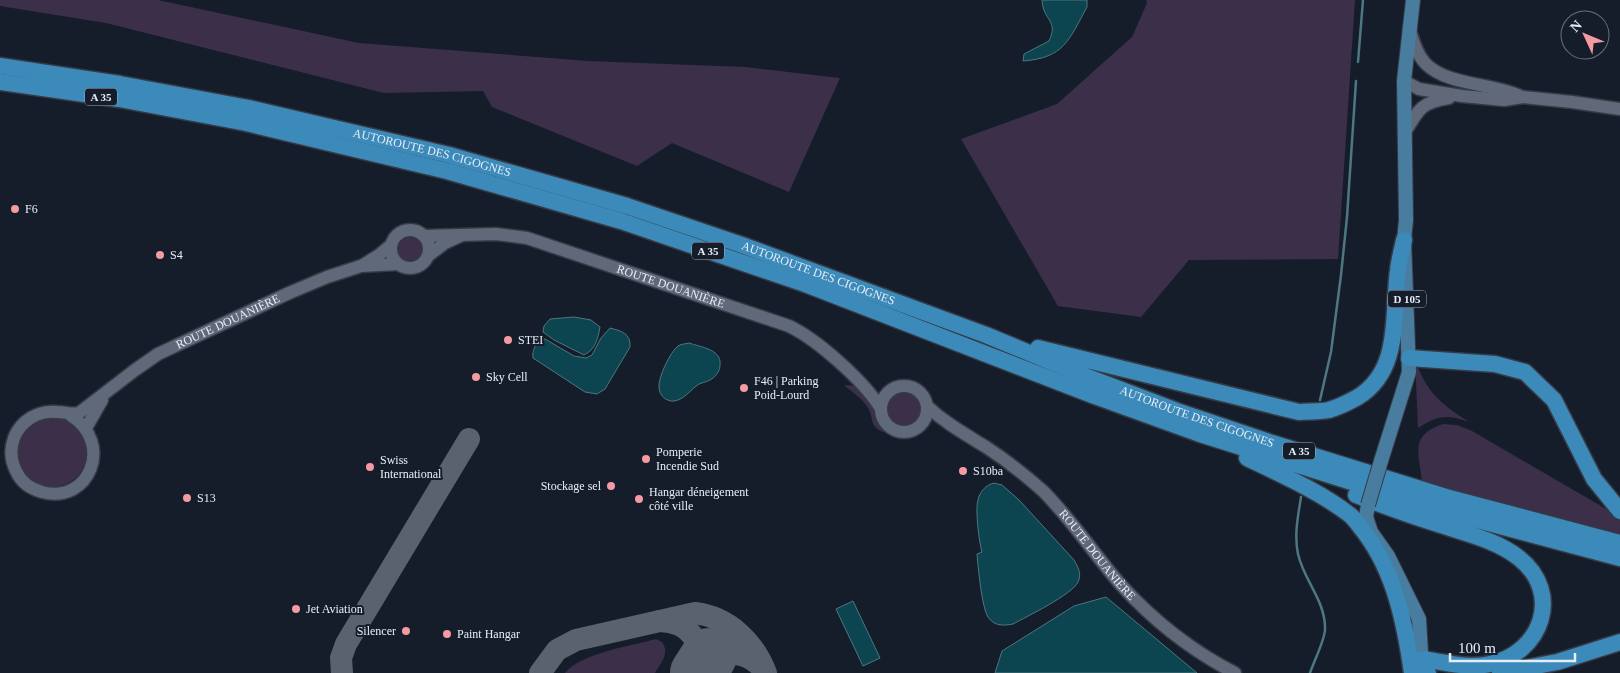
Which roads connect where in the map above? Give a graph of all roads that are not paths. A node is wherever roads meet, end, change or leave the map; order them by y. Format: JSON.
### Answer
{"nodes":[{"id":1,"x":1412,"y":0,"type":"edge"},
{"id":2,"x":1409,"y":28,"type":"junction"},
{"id":3,"x":0,"y":66,"type":"edge"},
{"id":4,"x":1404,"y":80,"type":"junction"},
{"id":5,"x":0,"y":82,"type":"edge"},
{"id":6,"x":1462,"y":96,"type":"junction"},
{"id":7,"x":1523,"y":97,"type":"junction"},
{"id":8,"x":1620,"y":109,"type":"edge"},
{"id":9,"x":1404,"y":134,"type":"junction"},
{"id":10,"x":462,"y":235,"type":"junction"},
{"id":11,"x":424,"y":236,"type":"junction"},
{"id":12,"x":1404,"y":240,"type":"junction"},
{"id":13,"x":391,"y":245,"type":"junction"},
{"id":14,"x":429,"y":255,"type":"junction"},
{"id":15,"x":398,"y":264,"type":"junction"},
{"id":16,"x":361,"y":266,"type":"junction"},
{"id":17,"x":986,"y":335,"type":"junction"},
{"id":18,"x":1409,"y":365,"type":"junction"},
{"id":19,"x":861,"y":383,"type":"junction"},
{"id":20,"x":891,"y":390,"type":"junction"},
{"id":21,"x":106,"y":393,"type":"junction"},
{"id":22,"x":927,"y":406,"type":"junction"},
{"id":23,"x":881,"y":410,"type":"junction"},
{"id":24,"x":70,"y":415,"type":"junction"},
{"id":25,"x":920,"y":426,"type":"junction"},
{"id":26,"x":86,"y":428,"type":"junction"},
{"id":27,"x":961,"y":433,"type":"junction"},
{"id":28,"x":1200,"y":434,"type":"junction"},
{"id":29,"x":1620,"y":511,"type":"edge"},
{"id":30,"x":1620,"y":543,"type":"edge"},
{"id":31,"x":1620,"y":558,"type":"edge"},
{"id":32,"x":1620,"y":642,"type":"edge"},
{"id":33,"x":1421,"y":669,"type":"edge"},
{"id":34,"x":1234,"y":673,"type":"edge"},
{"id":35,"x":1500,"y":673,"type":"edge"}],
"edges":[{"from":1,"to":2,"type":"main road","number":"D 105"},
{"from":2,"to":4,"type":"main road","number":"D 105"},
{"from":2,"to":7,"type":"main road"},
{"from":3,"to":17,"type":"highway","name":"AUTOROUTE DES CIGOGNES","number":"A 35"},
{"from":4,"to":6,"type":"main road"},
{"from":4,"to":9,"type":"main road","number":"D 105"},
{"from":5,"to":28,"type":"highway","name":"AUTOROUTE DES CIGOGNES","number":"A 35"},
{"from":6,"to":7,"type":"main road"},
{"from":6,"to":9,"type":"main road"},
{"from":7,"to":8,"type":"main road"},
{"from":9,"to":12,"type":"main road","number":"D 105"},
{"from":10,"to":11,"type":"main road","name":"ROUTE DOUANIÈRE"},
{"from":10,"to":14,"type":"main road","name":"ROUTE DOUANIÈRE"},
{"from":10,"to":19,"type":"main road","name":"ROUTE DOUANIÈRE"},
{"from":11,"to":13,"type":"main road"},
{"from":11,"to":14,"type":"main road"},
{"from":12,"to":17,"type":"highway"},
{"from":12,"to":18,"type":"main road","number":"D 105"},
{"from":13,"to":15,"type":"main road"},
{"from":13,"to":16,"type":"main road","name":"ROUTE DOUANIÈRE"},
{"from":14,"to":15,"type":"main road"},
{"from":15,"to":16,"type":"main road","name":"ROUTE DOUANIÈRE"},
{"from":16,"to":21,"type":"main road","name":"ROUTE DOUANIÈRE"},
{"from":17,"to":30,"type":"highway","name":"AUTOROUTE DES CIGOGNES","number":"A 35"},
{"from":18,"to":29,"type":"highway"},
{"from":18,"to":33,"type":"main road","bridge":true},
{"from":19,"to":20,"type":"main road","name":"ROUTE DOUANIÈRE"},
{"from":19,"to":23,"type":"main road","name":"ROUTE DOUANIÈRE"},
{"from":20,"to":22,"type":"main road"},
{"from":20,"to":23,"type":"main road"},
{"from":21,"to":24,"type":"main road","name":"ROUTE DOUANIÈRE"},
{"from":21,"to":26,"type":"main road","name":"ROUTE DOUANIÈRE"},
{"from":22,"to":25,"type":"main road"},
{"from":22,"to":27,"type":"main road","name":"ROUTE DOUANIÈRE"},
{"from":23,"to":25,"type":"main road"},
{"from":24,"to":26,"type":"main road"},
{"from":24,"to":26,"type":"main road"},
{"from":25,"to":27,"type":"main road","name":"ROUTE DOUANIÈRE"},
{"from":27,"to":34,"type":"main road","name":"ROUTE DOUANIÈRE"},
{"from":28,"to":31,"type":"highway","name":"AUTOROUTE DES CIGOGNES","number":"A 35"},
{"from":28,"to":33,"type":"highway"},
{"from":28,"to":33,"type":"highway"},
{"from":32,"to":35,"type":"highway"}]}
